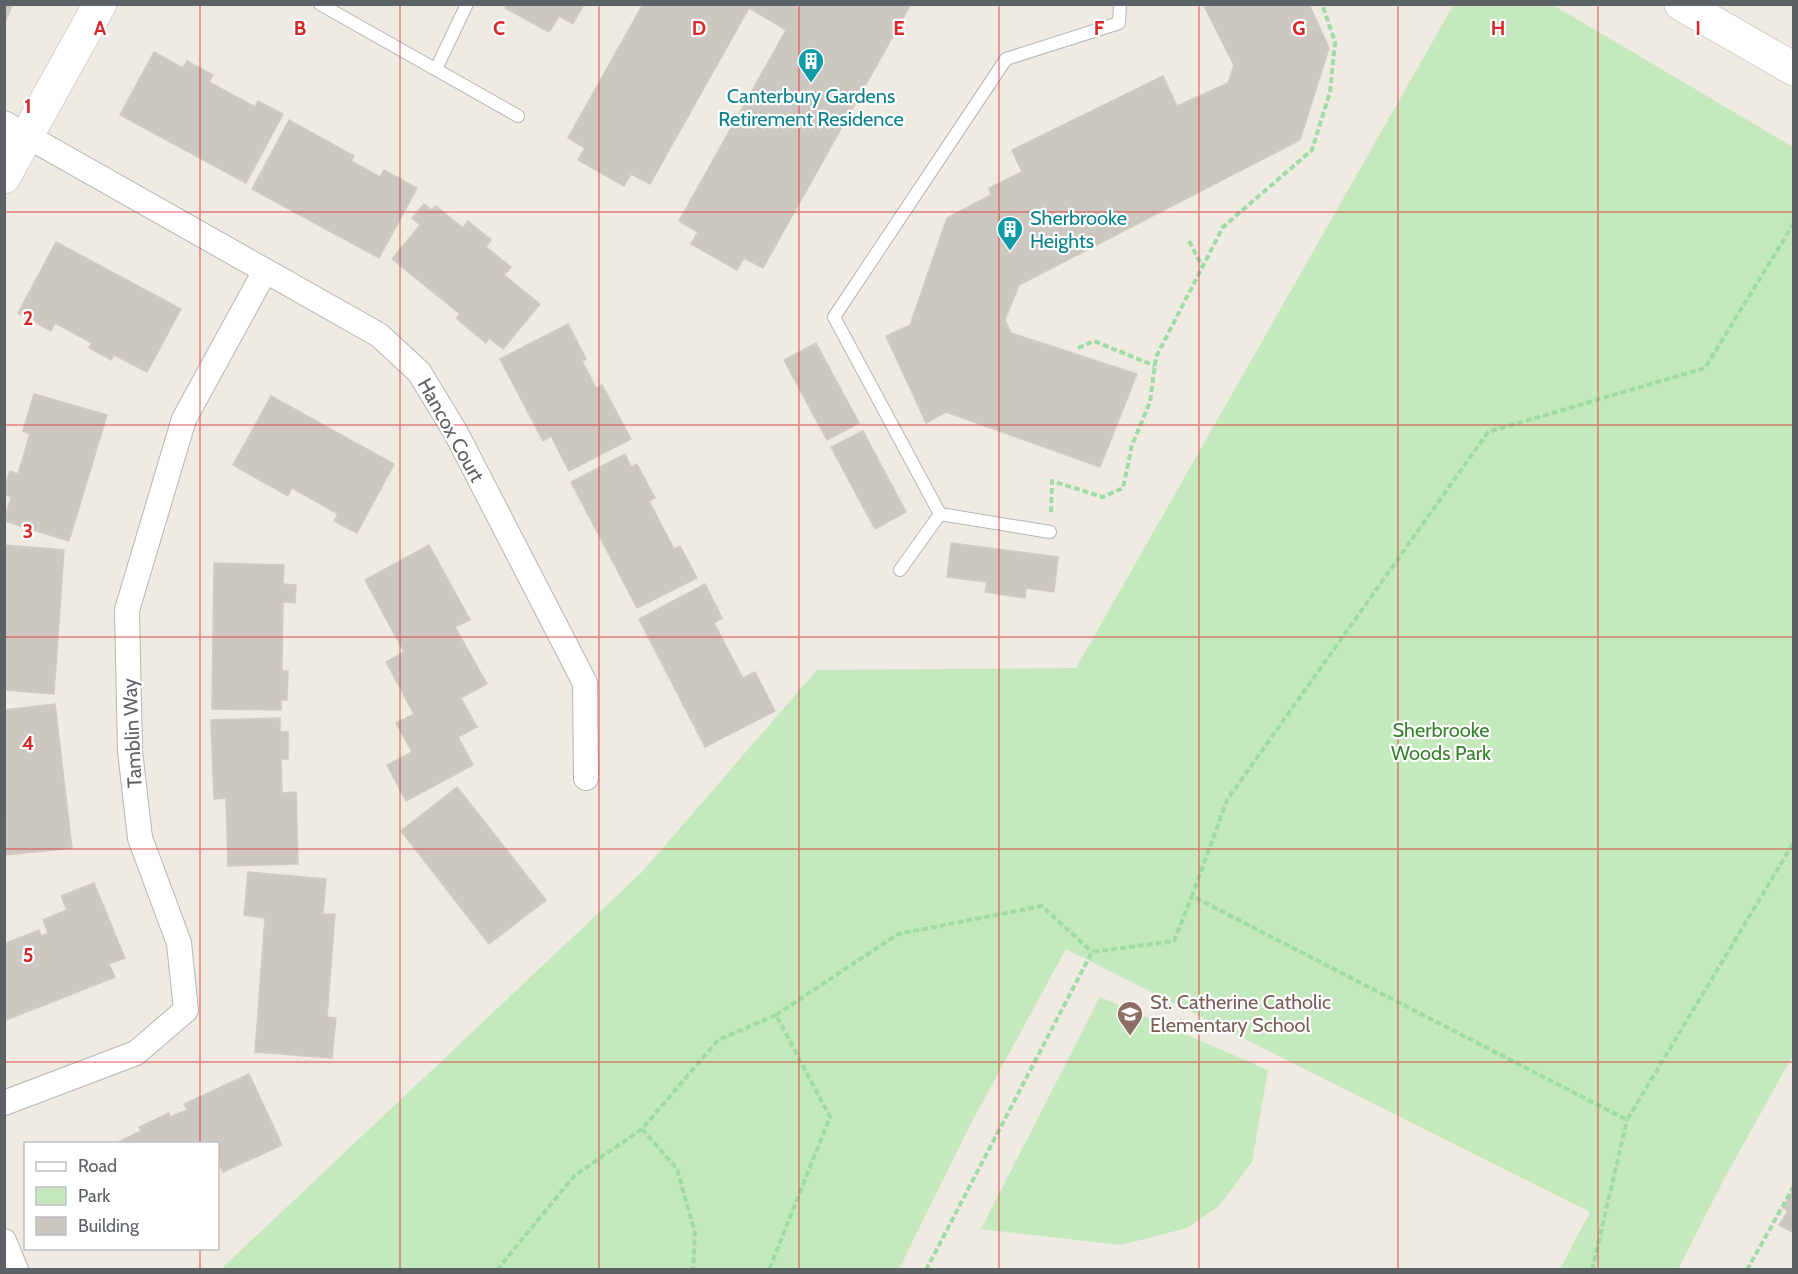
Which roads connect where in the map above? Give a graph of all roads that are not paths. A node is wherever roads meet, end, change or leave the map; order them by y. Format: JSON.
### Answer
{"nodes":[{"id":1,"x":100,"y":4,"type":"edge"},
{"id":2,"x":320,"y":4,"type":"edge"},
{"id":3,"x":468,"y":4,"type":"edge"},
{"id":4,"x":1120,"y":4,"type":"edge"},
{"id":5,"x":1681,"y":4,"type":"edge"},
{"id":6,"x":436,"y":69,"type":"junction"},
{"id":7,"x":1794,"y":69,"type":"edge"},
{"id":8,"x":518,"y":116,"type":"dead end"},
{"id":9,"x":16,"y":128,"type":"edge"},
{"id":10,"x":4,"y":177,"type":"edge"},
{"id":11,"x":264,"y":271,"type":"junction"},
{"id":12,"x":940,"y":514,"type":"junction"},
{"id":13,"x":1050,"y":532,"type":"road end"},
{"id":14,"x":900,"y":570,"type":"dead end"},
{"id":15,"x":586,"y":778,"type":"dead end"},
{"id":16,"x":4,"y":1103,"type":"edge"},
{"id":17,"x":4,"y":1241,"type":"edge"},
{"id":18,"x":16,"y":1269,"type":"edge"}],
"edges":[{"from":1,"to":9,"type":"street"},
{"from":2,"to":6,"type":"lane"},
{"from":3,"to":6,"type":"lane"},
{"from":4,"to":12,"type":"lane"},
{"from":5,"to":7,"type":"street"},
{"from":6,"to":8,"type":"lane"},
{"from":9,"to":10,"type":"street"},
{"from":9,"to":11,"type":"street","name":"Hancox Court"},
{"from":11,"to":15,"type":"street","name":"Hancox Court"},
{"from":11,"to":16,"type":"street","name":"Tamblin Way"},
{"from":12,"to":13,"type":"lane"},
{"from":12,"to":14,"type":"lane"},
{"from":17,"to":18,"type":"street"}]}
